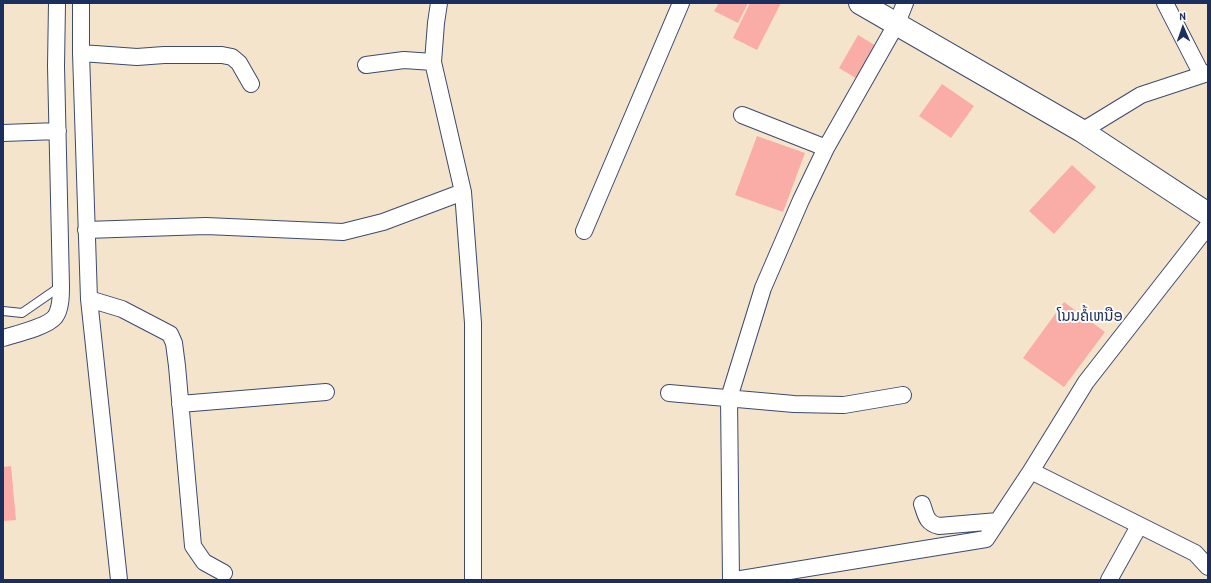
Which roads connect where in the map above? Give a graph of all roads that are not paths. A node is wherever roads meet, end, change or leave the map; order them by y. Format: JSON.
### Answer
{"nodes":[{"id":1,"x":57,"y":3,"type":"edge"},
{"id":2,"x":81,"y":3,"type":"edge"},
{"id":3,"x":439,"y":3,"type":"edge"},
{"id":4,"x":681,"y":3,"type":"edge"},
{"id":5,"x":860,"y":3,"type":"edge"},
{"id":6,"x":905,"y":3,"type":"edge"},
{"id":7,"x":1165,"y":3,"type":"edge"},
{"id":8,"x":897,"y":23,"type":"junction"},
{"id":9,"x":81,"y":59,"type":"junction"},
{"id":10,"x":433,"y":62,"type":"junction"},
{"id":11,"x":366,"y":65,"type":"dead end"},
{"id":12,"x":56,"y":66,"type":"junction"},
{"id":13,"x":1205,"y":74,"type":"edge"},
{"id":14,"x":251,"y":84,"type":"dead end"},
{"id":15,"x":742,"y":115,"type":"dead end"},
{"id":16,"x":58,"y":131,"type":"junction"},
{"id":17,"x":1082,"y":131,"type":"junction"},
{"id":18,"x":3,"y":134,"type":"edge"},
{"id":19,"x":826,"y":148,"type":"junction"},
{"id":20,"x":464,"y":192,"type":"junction"},
{"id":21,"x":1208,"y":214,"type":"edge"},
{"id":22,"x":1208,"y":226,"type":"edge"},
{"id":23,"x":86,"y":230,"type":"junction"},
{"id":24,"x":584,"y":231,"type":"dead end"},
{"id":25,"x":62,"y":286,"type":"junction"},
{"id":26,"x":89,"y":299,"type":"junction"},
{"id":27,"x":3,"y":311,"type":"edge"},
{"id":28,"x":3,"y":338,"type":"edge"},
{"id":29,"x":326,"y":392,"type":"dead end"},
{"id":30,"x":669,"y":393,"type":"dead end"},
{"id":31,"x":903,"y":394,"type":"dead end"},
{"id":32,"x":729,"y":398,"type":"junction"},
{"id":33,"x":180,"y":404,"type":"junction"},
{"id":34,"x":1031,"y":471,"type":"junction"},
{"id":35,"x":922,"y":504,"type":"dead end"},
{"id":36,"x":998,"y":521,"type":"junction"},
{"id":37,"x":1139,"y":526,"type":"junction"},
{"id":38,"x":1208,"y":567,"type":"edge"},
{"id":39,"x":224,"y":573,"type":"dead end"},
{"id":40,"x":119,"y":580,"type":"edge"},
{"id":41,"x":472,"y":580,"type":"edge"},
{"id":42,"x":730,"y":580,"type":"edge"},
{"id":43,"x":735,"y":580,"type":"edge"},
{"id":44,"x":1109,"y":580,"type":"edge"}],
"edges":[{"from":1,"to":12,"type":"street"},
{"from":2,"to":9,"type":"street"},
{"from":3,"to":10,"type":"street"},
{"from":4,"to":24,"type":"street"},
{"from":5,"to":8,"type":"main road"},
{"from":6,"to":8,"type":"street"},
{"from":7,"to":13,"type":"street"},
{"from":8,"to":17,"type":"main road"},
{"from":8,"to":19,"type":"street"},
{"from":9,"to":12,"type":"street"},
{"from":9,"to":14,"type":"street"},
{"from":9,"to":23,"type":"street"},
{"from":10,"to":11,"type":"street"},
{"from":10,"to":20,"type":"street"},
{"from":12,"to":16,"type":"street"},
{"from":13,"to":17,"type":"street"},
{"from":15,"to":19,"type":"street"},
{"from":16,"to":18,"type":"street"},
{"from":16,"to":25,"type":"street"},
{"from":17,"to":21,"type":"main road"},
{"from":19,"to":32,"type":"street"},
{"from":20,"to":23,"type":"street"},
{"from":20,"to":41,"type":"street"},
{"from":22,"to":34,"type":"street"},
{"from":23,"to":26,"type":"street"},
{"from":25,"to":27,"type":"lane"},
{"from":25,"to":28,"type":"street"},
{"from":26,"to":33,"type":"street"},
{"from":26,"to":40,"type":"street"},
{"from":29,"to":33,"type":"street"},
{"from":30,"to":32,"type":"street"},
{"from":31,"to":32,"type":"street"},
{"from":32,"to":42,"type":"street"},
{"from":33,"to":39,"type":"street"},
{"from":34,"to":36,"type":"street"},
{"from":34,"to":37,"type":"street"},
{"from":35,"to":36,"type":"street"},
{"from":36,"to":43,"type":"street"},
{"from":37,"to":38,"type":"street"},
{"from":37,"to":44,"type":"street"}]}
